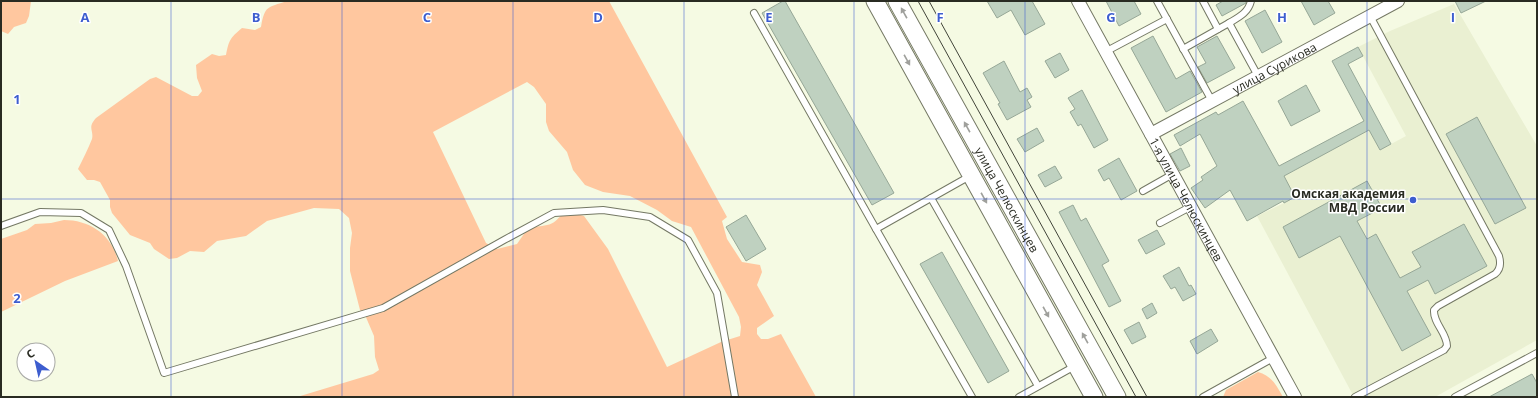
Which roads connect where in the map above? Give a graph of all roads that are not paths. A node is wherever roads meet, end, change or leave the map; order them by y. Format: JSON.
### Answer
{"nodes":[{"id":1,"x":875,"y":1,"type":"edge"},
{"id":2,"x":897,"y":1,"type":"edge"},
{"id":3,"x":1078,"y":1,"type":"edge"},
{"id":4,"x":1157,"y":1,"type":"edge"},
{"id":5,"x":1203,"y":1,"type":"edge"},
{"id":6,"x":1251,"y":1,"type":"edge"},
{"id":7,"x":1396,"y":1,"type":"edge"},
{"id":8,"x":754,"y":13,"type":"dead end"},
{"id":9,"x":1370,"y":16,"type":"junction"},
{"id":10,"x":1167,"y":19,"type":"junction"},
{"id":11,"x":1229,"y":23,"type":"junction"},
{"id":12,"x":1218,"y":29,"type":"junction"},
{"id":13,"x":1183,"y":49,"type":"junction"},
{"id":14,"x":1105,"y":52,"type":"junction"},
{"id":15,"x":1258,"y":76,"type":"junction"},
{"id":16,"x":1212,"y":101,"type":"junction"},
{"id":17,"x":1150,"y":134,"type":"junction"},
{"id":18,"x":988,"y":165,"type":"junction"},
{"id":19,"x":1173,"y":174,"type":"junction"},
{"id":20,"x":971,"y":175,"type":"junction"},
{"id":21,"x":1143,"y":190,"type":"dead end"},
{"id":22,"x":931,"y":198,"type":"junction"},
{"id":23,"x":1190,"y":207,"type":"junction"},
{"id":24,"x":1160,"y":223,"type":"dead end"},
{"id":25,"x":1,"y":226,"type":"edge"},
{"id":26,"x":876,"y":229,"type":"junction"},
{"id":27,"x":1537,"y":353,"type":"edge"},
{"id":28,"x":1094,"y":355,"type":"junction"},
{"id":29,"x":1273,"y":358,"type":"junction"},
{"id":30,"x":1076,"y":365,"type":"junction"},
{"id":31,"x":1038,"y":386,"type":"junction"},
{"id":32,"x":735,"y":397,"type":"edge"},
{"id":33,"x":972,"y":397,"type":"edge"},
{"id":34,"x":1018,"y":397,"type":"edge"},
{"id":35,"x":1094,"y":397,"type":"edge"},
{"id":36,"x":1117,"y":397,"type":"edge"},
{"id":37,"x":1203,"y":397,"type":"edge"},
{"id":38,"x":1295,"y":397,"type":"edge"},
{"id":39,"x":1355,"y":397,"type":"edge"},
{"id":40,"x":1455,"y":397,"type":"edge"}],
"edges":[{"from":1,"to":20,"type":"main road","name":"улица Челюскинцев","one_way":true},
{"from":18,"to":2,"type":"main road","name":"улица Челюскинцев","one_way":true},
{"from":3,"to":14,"type":"street","name":"1-я улица Челюскинцев"},
{"from":4,"to":10,"type":"lane"},
{"from":5,"to":12,"type":"lane"},
{"from":6,"to":11,"type":"lane"},
{"from":7,"to":9,"type":"street","name":"улица Сурикова"},
{"from":8,"to":26,"type":"lane"},
{"from":9,"to":15,"type":"street","name":"улица Сурикова"},
{"from":9,"to":39,"type":"lane"},
{"from":10,"to":13,"type":"lane"},
{"from":10,"to":14,"type":"lane"},
{"from":11,"to":12,"type":"lane"},
{"from":11,"to":15,"type":"lane"},
{"from":12,"to":13,"type":"lane"},
{"from":13,"to":16,"type":"lane"},
{"from":14,"to":17,"type":"street","name":"1-я улица Челюскинцев"},
{"from":15,"to":16,"type":"street","name":"улица Сурикова"},
{"from":16,"to":17,"type":"street","name":"улица Сурикова"},
{"from":17,"to":19,"type":"street","name":"1-я улица Челюскинцев"},
{"from":18,"to":20,"type":"main road"},
{"from":28,"to":18,"type":"main road","name":"улица Челюскинцев","one_way":true},
{"from":19,"to":21,"type":"lane"},
{"from":19,"to":23,"type":"street","name":"1-я улица Челюскинцев"},
{"from":20,"to":22,"type":"lane"},
{"from":20,"to":30,"type":"main road","name":"улица Челюскинцев","one_way":true},
{"from":22,"to":26,"type":"lane"},
{"from":22,"to":31,"type":"lane"},
{"from":23,"to":24,"type":"lane"},
{"from":23,"to":29,"type":"street","name":"1-я улица Челюскинцев"},
{"from":25,"to":32,"type":"lane"},
{"from":26,"to":33,"type":"lane"},
{"from":27,"to":40,"type":"lane"},
{"from":28,"to":30,"type":"main road"},
{"from":28,"to":36,"type":"main road","name":"улица Челюскинцев"},
{"from":29,"to":37,"type":"lane"},
{"from":29,"to":38,"type":"street","name":"1-я улица Челюскинцев"},
{"from":30,"to":31,"type":"lane"},
{"from":30,"to":35,"type":"main road","name":"улица Челюскинцев"},
{"from":31,"to":34,"type":"lane"}]}
